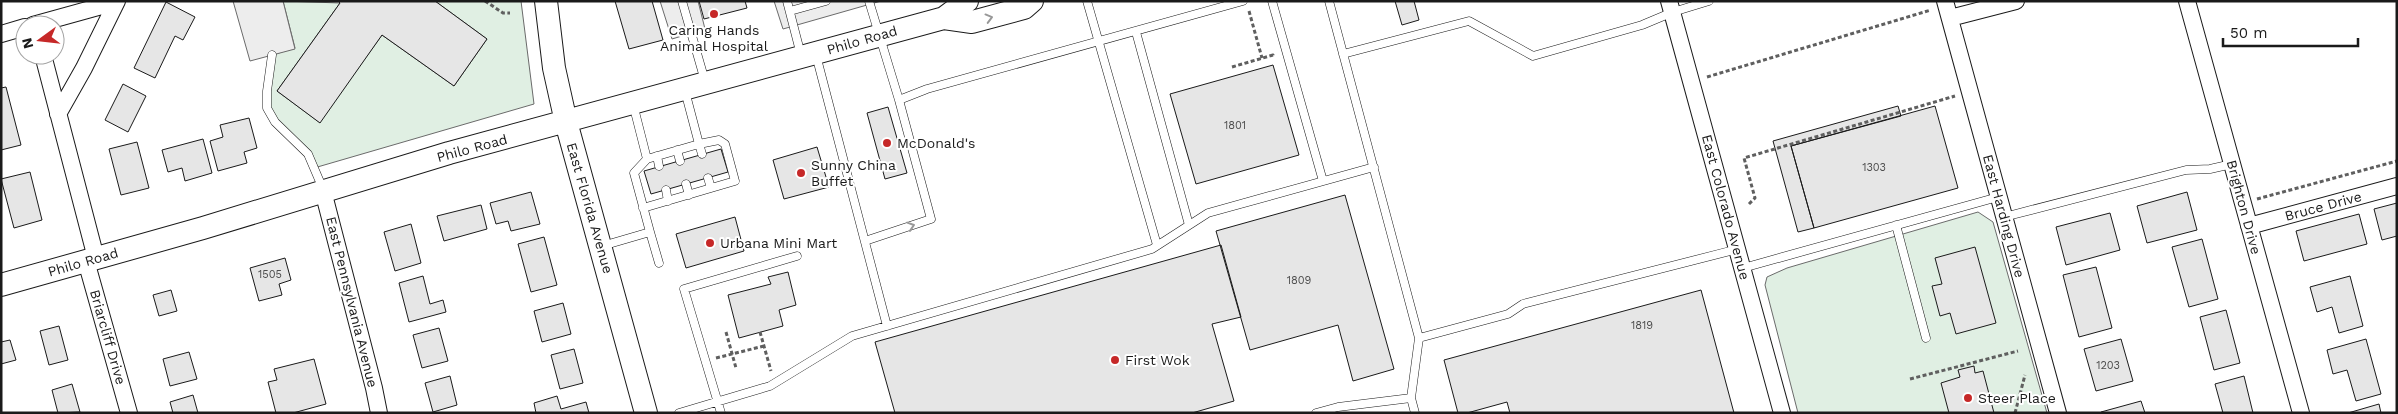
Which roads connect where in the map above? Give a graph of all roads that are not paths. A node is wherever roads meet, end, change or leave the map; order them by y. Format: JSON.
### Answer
{"nodes":[{"id":1,"x":546,"y":1,"type":"edge"},
{"id":2,"x":682,"y":1,"type":"edge"},
{"id":3,"x":787,"y":1,"type":"edge"},
{"id":4,"x":826,"y":1,"type":"edge"},
{"id":5,"x":869,"y":1,"type":"edge"},
{"id":6,"x":967,"y":1,"type":"edge"},
{"id":7,"x":1032,"y":1,"type":"edge"},
{"id":8,"x":1087,"y":1,"type":"edge"},
{"id":9,"x":1243,"y":1,"type":"edge"},
{"id":10,"x":1272,"y":1,"type":"edge"},
{"id":11,"x":1329,"y":1,"type":"edge"},
{"id":12,"x":1709,"y":1,"type":"edge"},
{"id":13,"x":2187,"y":1,"type":"edge"},
{"id":14,"x":117,"y":2,"type":"edge"},
{"id":15,"x":2012,"y":2,"type":"edge"},
{"id":16,"x":1671,"y":7,"type":"edge"},
{"id":17,"x":1947,"y":8,"type":"edge"},
{"id":18,"x":790,"y":11,"type":"junction"},
{"id":19,"x":65,"y":16,"type":"edge"},
{"id":20,"x":944,"y":18,"type":"junction"},
{"id":21,"x":15,"y":30,"type":"edge"},
{"id":22,"x":1136,"y":32,"type":"junction"},
{"id":23,"x":1,"y":34,"type":"edge"},
{"id":24,"x":880,"y":35,"type":"junction"},
{"id":25,"x":1099,"y":42,"type":"junction"},
{"id":26,"x":1343,"y":54,"type":"junction"},
{"id":27,"x":272,"y":55,"type":"dead end"},
{"id":28,"x":809,"y":55,"type":"junction"},
{"id":29,"x":46,"y":65,"type":"edge"},
{"id":30,"x":695,"y":86,"type":"junction"},
{"id":31,"x":899,"y":100,"type":"junction"},
{"id":32,"x":633,"y":104,"type":"junction"},
{"id":33,"x":58,"y":114,"type":"junction"},
{"id":34,"x":566,"y":122,"type":"junction"},
{"id":35,"x":699,"y":144,"type":"junction"},
{"id":36,"x":677,"y":150,"type":"junction"},
{"id":37,"x":702,"y":154,"type":"dead end"},
{"id":38,"x":657,"y":156,"type":"junction"},
{"id":39,"x":647,"y":159,"type":"junction"},
{"id":40,"x":680,"y":161,"type":"dead end"},
{"id":41,"x":2232,"y":164,"type":"junction"},
{"id":42,"x":659,"y":166,"type":"dead end"},
{"id":43,"x":1374,"y":167,"type":"junction"},
{"id":44,"x":708,"y":178,"type":"dead end"},
{"id":45,"x":1323,"y":181,"type":"junction"},
{"id":46,"x":686,"y":184,"type":"dead end"},
{"id":47,"x":2397,"y":186,"type":"edge"},
{"id":48,"x":711,"y":188,"type":"junction"},
{"id":49,"x":666,"y":190,"type":"dead end"},
{"id":50,"x":323,"y":191,"type":"junction"},
{"id":51,"x":689,"y":195,"type":"junction"},
{"id":52,"x":1998,"y":197,"type":"junction"},
{"id":53,"x":668,"y":201,"type":"junction"},
{"id":54,"x":643,"y":208,"type":"junction"},
{"id":55,"x":2004,"y":217,"type":"junction"},
{"id":56,"x":1189,"y":225,"type":"junction"},
{"id":57,"x":1896,"y":225,"type":"junction"},
{"id":58,"x":2249,"y":226,"type":"junction"},
{"id":59,"x":650,"y":232,"type":"junction"},
{"id":60,"x":865,"y":241,"type":"junction"},
{"id":61,"x":1158,"y":245,"type":"junction"},
{"id":62,"x":600,"y":246,"type":"junction"},
{"id":63,"x":1738,"y":249,"type":"junction"},
{"id":64,"x":797,"y":256,"type":"dead end"},
{"id":65,"x":91,"y":259,"type":"junction"},
{"id":66,"x":659,"y":263,"type":"dead end"},
{"id":67,"x":1743,"y":268,"type":"junction"},
{"id":68,"x":1,"y":285,"type":"edge"},
{"id":69,"x":887,"y":326,"type":"junction"},
{"id":70,"x":1419,"y":338,"type":"junction"},
{"id":71,"x":1926,"y":338,"type":"dead end"},
{"id":72,"x":1411,"y":398,"type":"junction"},
{"id":73,"x":718,"y":401,"type":"junction"},
{"id":74,"x":129,"y":413,"type":"edge"},
{"id":75,"x":379,"y":413,"type":"edge"},
{"id":76,"x":646,"y":413,"type":"edge"},
{"id":77,"x":679,"y":413,"type":"edge"},
{"id":78,"x":721,"y":413,"type":"edge"},
{"id":79,"x":1316,"y":413,"type":"edge"},
{"id":80,"x":1415,"y":413,"type":"edge"},
{"id":81,"x":1782,"y":413,"type":"edge"},
{"id":82,"x":2058,"y":413,"type":"edge"},
{"id":83,"x":2301,"y":413,"type":"edge"}],
"edges":[{"from":1,"to":34,"type":"main road","name":"East Florida Avenue"},
{"from":2,"to":30,"type":"lane"},
{"from":3,"to":18,"type":"lane"},
{"from":4,"to":18,"type":"lane"},
{"from":5,"to":24,"type":"lane"},
{"from":6,"to":20,"type":"main road","name":"Philo Road"},
{"from":20,"to":7,"type":"main road","name":"Philo Road","one_way":true},
{"from":8,"to":25,"type":"lane"},
{"from":9,"to":22,"type":"lane"},
{"from":10,"to":45,"type":"lane"},
{"from":11,"to":26,"type":"lane"},
{"from":12,"to":16,"type":"lane"},
{"from":13,"to":41,"type":"street","name":"Brighton Drive"},
{"from":14,"to":19,"type":"street"},
{"from":14,"to":33,"type":"street"},
{"from":15,"to":17,"type":"street"},
{"from":16,"to":26,"type":"lane"},
{"from":16,"to":63,"type":"street","name":"East Colorado Avenue"},
{"from":17,"to":52,"type":"street","name":"East Harding Drive"},
{"from":18,"to":28,"type":"lane"},
{"from":20,"to":24,"type":"main road","name":"Philo Road"},
{"from":21,"to":23,"type":"street"},
{"from":22,"to":25,"type":"lane"},
{"from":22,"to":56,"type":"lane"},
{"from":24,"to":28,"type":"main road","name":"Philo Road"},
{"from":24,"to":31,"type":"lane"},
{"from":25,"to":31,"type":"lane"},
{"from":25,"to":61,"type":"lane"},
{"from":26,"to":43,"type":"lane"},
{"from":27,"to":50,"type":"lane"},
{"from":28,"to":30,"type":"main road","name":"Philo Road"},
{"from":28,"to":60,"type":"lane"},
{"from":29,"to":33,"type":"street","name":"Briarcliff Drive"},
{"from":30,"to":32,"type":"main road","name":"Philo Road"},
{"from":30,"to":35,"type":"lane"},
{"from":60,"to":31,"type":"lane","one_way":true},
{"from":32,"to":34,"type":"main road","name":"Philo Road"},
{"from":32,"to":39,"type":"lane"},
{"from":33,"to":65,"type":"street","name":"Briarcliff Drive"},
{"from":34,"to":50,"type":"main road","name":"Philo Road"},
{"from":34,"to":62,"type":"main road","name":"East Florida Avenue"},
{"from":35,"to":36,"type":"lane"},
{"from":35,"to":37,"type":"lane"},
{"from":35,"to":48,"type":"lane"},
{"from":36,"to":38,"type":"lane"},
{"from":36,"to":40,"type":"lane"},
{"from":38,"to":39,"type":"lane"},
{"from":38,"to":42,"type":"lane"},
{"from":39,"to":54,"type":"lane"},
{"from":41,"to":55,"type":"lane"},
{"from":41,"to":58,"type":"street","name":"Brighton Drive"},
{"from":43,"to":45,"type":"lane"},
{"from":43,"to":70,"type":"lane"},
{"from":44,"to":48,"type":"lane"},
{"from":45,"to":56,"type":"lane"},
{"from":46,"to":51,"type":"lane"},
{"from":47,"to":58,"type":"street","name":"Bruce Drive"},
{"from":48,"to":51,"type":"lane"},
{"from":49,"to":53,"type":"lane"},
{"from":50,"to":65,"type":"main road","name":"Philo Road"},
{"from":50,"to":75,"type":"street","name":"East Pennsylvania Avenue"},
{"from":51,"to":53,"type":"lane"},
{"from":52,"to":55,"type":"street","name":"East Harding Drive"},
{"from":52,"to":57,"type":"lane"},
{"from":53,"to":54,"type":"lane"},
{"from":54,"to":59,"type":"lane"},
{"from":55,"to":82,"type":"street","name":"East Harding Drive"},
{"from":56,"to":61,"type":"lane"},
{"from":57,"to":67,"type":"lane"},
{"from":57,"to":71,"type":"lane"},
{"from":58,"to":83,"type":"street","name":"Brighton Drive"},
{"from":59,"to":62,"type":"lane"},
{"from":59,"to":66,"type":"lane"},
{"from":60,"to":69,"type":"lane"},
{"from":61,"to":69,"type":"lane"},
{"from":62,"to":76,"type":"main road","name":"East Florida Avenue"},
{"from":63,"to":67,"type":"street","name":"East Colorado Avenue"},
{"from":63,"to":70,"type":"lane"},
{"from":64,"to":73,"type":"lane"},
{"from":65,"to":68,"type":"main road","name":"Philo Road"},
{"from":65,"to":74,"type":"street","name":"Briarcliff Drive"},
{"from":67,"to":81,"type":"street","name":"East Colorado Avenue"},
{"from":69,"to":73,"type":"lane"},
{"from":70,"to":72,"type":"lane"},
{"from":72,"to":79,"type":"lane"},
{"from":72,"to":80,"type":"lane"},
{"from":73,"to":77,"type":"lane"},
{"from":73,"to":78,"type":"lane"}]}
